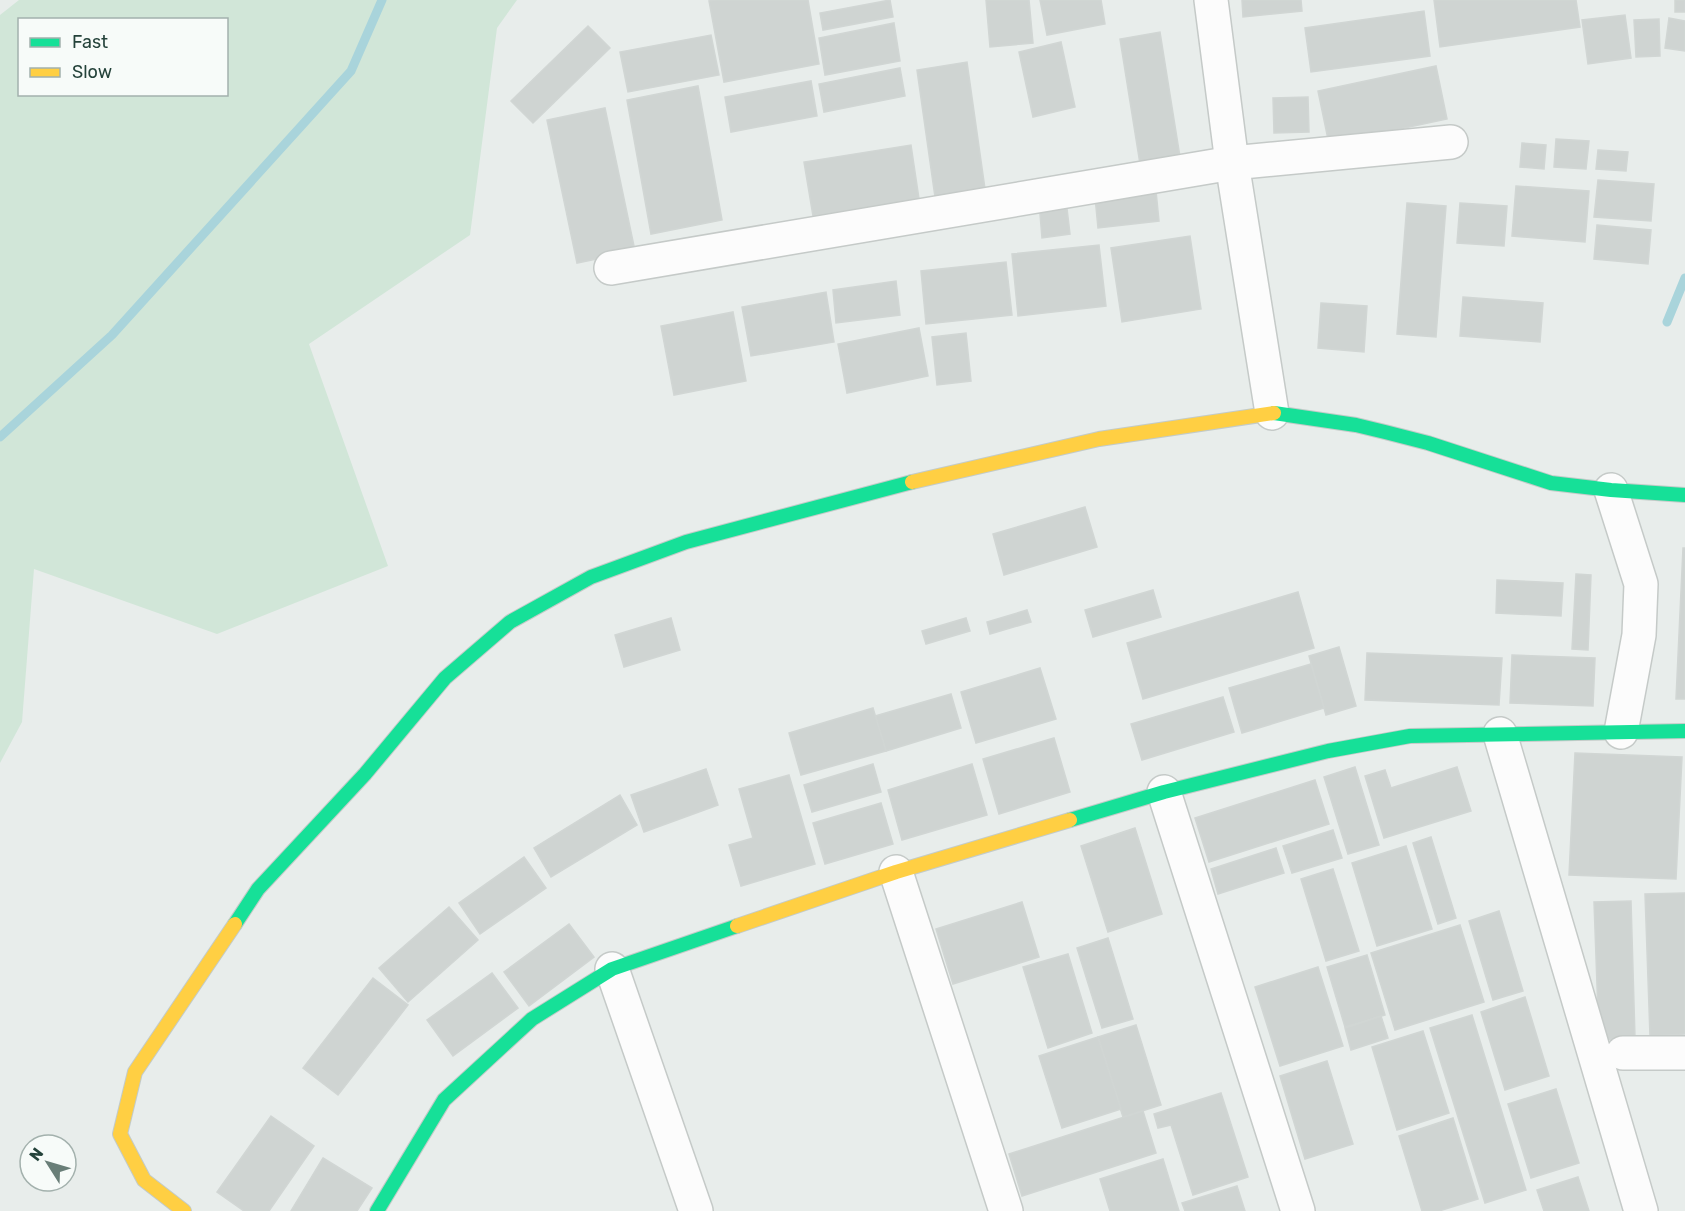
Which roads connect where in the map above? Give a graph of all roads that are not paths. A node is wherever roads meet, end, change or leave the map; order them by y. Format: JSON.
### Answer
{"nodes":[{"id":1,"x":1211,"y":0,"type":"edge"},
{"id":2,"x":1451,"y":142,"type":"dead end"},
{"id":3,"x":1232,"y":163,"type":"junction"},
{"id":4,"x":611,"y":268,"type":"dead end"},
{"id":5,"x":1272,"y":413,"type":"junction"},
{"id":6,"x":1611,"y":490,"type":"junction"},
{"id":7,"x":1685,"y":495,"type":"edge"},
{"id":8,"x":1685,"y":731,"type":"edge"},
{"id":9,"x":1621,"y":732,"type":"junction"},
{"id":10,"x":1500,"y":734,"type":"junction"},
{"id":11,"x":1164,"y":792,"type":"junction"},
{"id":12,"x":896,"y":872,"type":"junction"},
{"id":13,"x":612,"y":969,"type":"junction"},
{"id":14,"x":1623,"y":1053,"type":"dead end"},
{"id":15,"x":1685,"y":1053,"type":"edge"},
{"id":16,"x":184,"y":1211,"type":"edge"},
{"id":17,"x":377,"y":1211,"type":"edge"},
{"id":18,"x":696,"y":1211,"type":"edge"},
{"id":19,"x":1006,"y":1211,"type":"edge"},
{"id":20,"x":1298,"y":1211,"type":"edge"},
{"id":21,"x":1641,"y":1211,"type":"edge"}],
"edges":[{"from":1,"to":3,"type":"street"},
{"from":2,"to":3,"type":"street"},
{"from":3,"to":4,"type":"street"},
{"from":3,"to":5,"type":"street"},
{"from":5,"to":6,"type":"street"},
{"from":5,"to":16,"type":"street"},
{"from":6,"to":7,"type":"street"},
{"from":6,"to":9,"type":"street"},
{"from":8,"to":9,"type":"street"},
{"from":9,"to":10,"type":"street"},
{"from":10,"to":11,"type":"street"},
{"from":10,"to":21,"type":"street"},
{"from":11,"to":12,"type":"street"},
{"from":11,"to":20,"type":"street"},
{"from":12,"to":13,"type":"street"},
{"from":12,"to":19,"type":"street"},
{"from":13,"to":17,"type":"street"},
{"from":13,"to":18,"type":"street"},
{"from":14,"to":15,"type":"street"}]}
